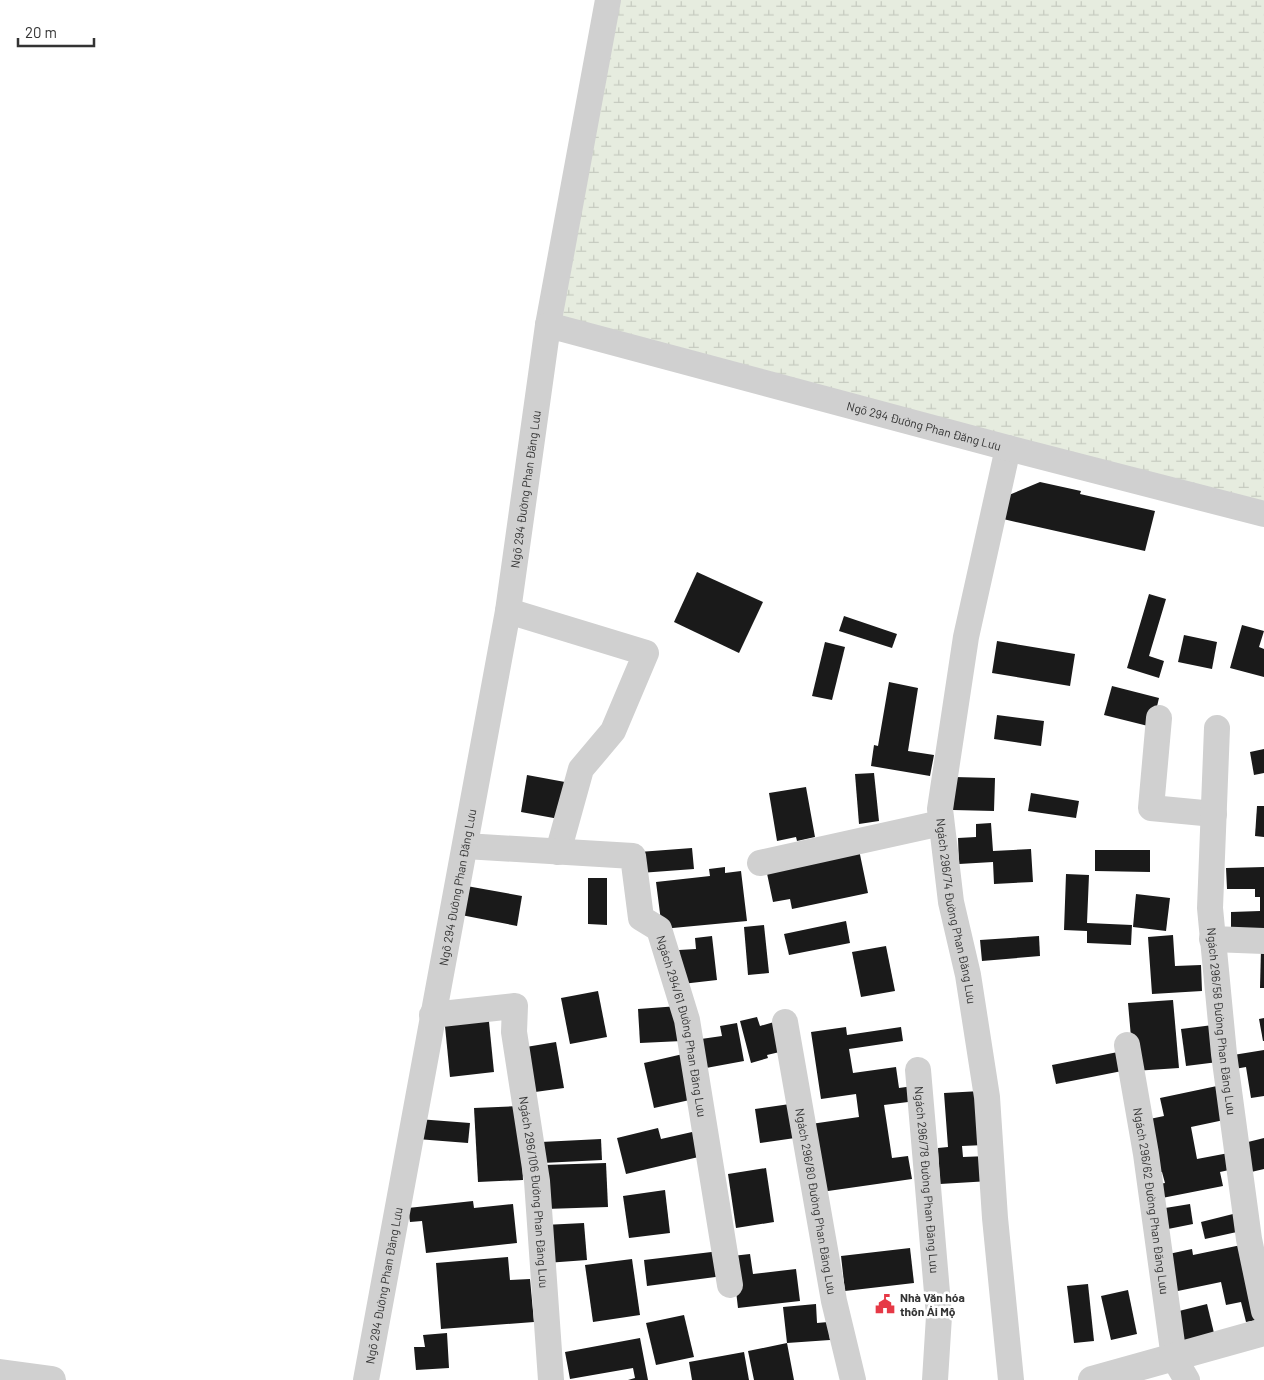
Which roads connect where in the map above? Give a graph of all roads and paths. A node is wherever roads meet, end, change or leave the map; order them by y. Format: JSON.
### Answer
{"nodes":[{"id":1,"x":608,"y":0,"type":"edge"},
{"id":2,"x":548,"y":325,"type":"junction"},
{"id":3,"x":1008,"y":448,"type":"junction"},
{"id":4,"x":1264,"y":514,"type":"edge"},
{"id":5,"x":508,"y":612,"type":"junction"},
{"id":6,"x":1159,"y":718,"type":"dead end"},
{"id":7,"x":1217,"y":728,"type":"dead end"},
{"id":8,"x":1214,"y":814,"type":"junction"},
{"id":9,"x":941,"y":823,"type":"junction"},
{"id":10,"x":465,"y":846,"type":"junction"},
{"id":11,"x":558,"y":852,"type":"junction"},
{"id":12,"x":760,"y":863,"type":"dead end"},
{"id":13,"x":1212,"y":938,"type":"junction"},
{"id":14,"x":1264,"y":942,"type":"edge"},
{"id":15,"x":432,"y":1015,"type":"junction"},
{"id":16,"x":784,"y":1022,"type":"dead end"},
{"id":17,"x":1128,"y":1045,"type":"dead end"},
{"id":18,"x":918,"y":1070,"type":"dead end"},
{"id":19,"x":730,"y":1284,"type":"dead end"},
{"id":20,"x":1264,"y":1311,"type":"edge"},
{"id":21,"x":1264,"y":1332,"type":"edge"},
{"id":22,"x":1181,"y":1369,"type":"edge"},
{"id":23,"x":0,"y":1373,"type":"edge"},
{"id":24,"x":52,"y":1380,"type":"edge"},
{"id":25,"x":366,"y":1380,"type":"edge"},
{"id":26,"x":551,"y":1380,"type":"edge"},
{"id":27,"x":853,"y":1380,"type":"edge"},
{"id":28,"x":935,"y":1380,"type":"edge"},
{"id":29,"x":1011,"y":1380,"type":"edge"},
{"id":30,"x":1092,"y":1380,"type":"edge"}],
"edges":[{"from":1,"to":2,"type":"street"},
{"from":2,"to":3,"type":"street","name":"Ngõ 294 Đường Phan Đăng Lưu"},
{"from":2,"to":5,"type":"street","name":"Ngõ 294 Đường Phan Đăng Lưu"},
{"from":3,"to":4,"type":"street","name":"Ngõ 294 Đường Phan Đăng Lưu"},
{"from":3,"to":9,"type":"street","name":"Ngách 296/74 Đường Phan Đăng Lưu"},
{"from":5,"to":10,"type":"street","name":"Ngõ 294 Đường Phan Đăng Lưu"},
{"from":5,"to":11,"type":"street"},
{"from":6,"to":8,"type":"street"},
{"from":7,"to":8,"type":"street","name":"Ngách 296/58 Đường Phan Đăng Lưu"},
{"from":8,"to":13,"type":"street","name":"Ngách 296/58 Đường Phan Đăng Lưu"},
{"from":9,"to":12,"type":"street"},
{"from":9,"to":29,"type":"street","name":"Ngách 296/74 Đường Phan Đăng Lưu"},
{"from":10,"to":11,"type":"street","name":"Ngách 294/61 Đường Phan Đăng Lưu"},
{"from":10,"to":15,"type":"street","name":"Ngõ 294 Đường Phan Đăng Lưu"},
{"from":11,"to":19,"type":"street","name":"Ngách 294/61 Đường Phan Đăng Lưu"},
{"from":13,"to":14,"type":"street"},
{"from":13,"to":20,"type":"street","name":"Ngách 296/58 Đường Phan Đăng Lưu"},
{"from":15,"to":25,"type":"street","name":"Ngõ 294 Đường Phan Đăng Lưu"},
{"from":15,"to":26,"type":"street","name":"Ngách 296/106 Đường Phan Đăng Lưu"},
{"from":16,"to":27,"type":"street","name":"Ngách 296/80 Đường Phan Đăng Lưu"},
{"from":17,"to":22,"type":"street","name":"Ngách 296/62 Đường Phan Đăng Lưu"},
{"from":18,"to":28,"type":"street","name":"Ngách 296/78 Đường Phan Đăng Lưu"},
{"from":21,"to":22,"type":"street"},
{"from":22,"to":30,"type":"street"},
{"from":23,"to":24,"type":"street"}]}
